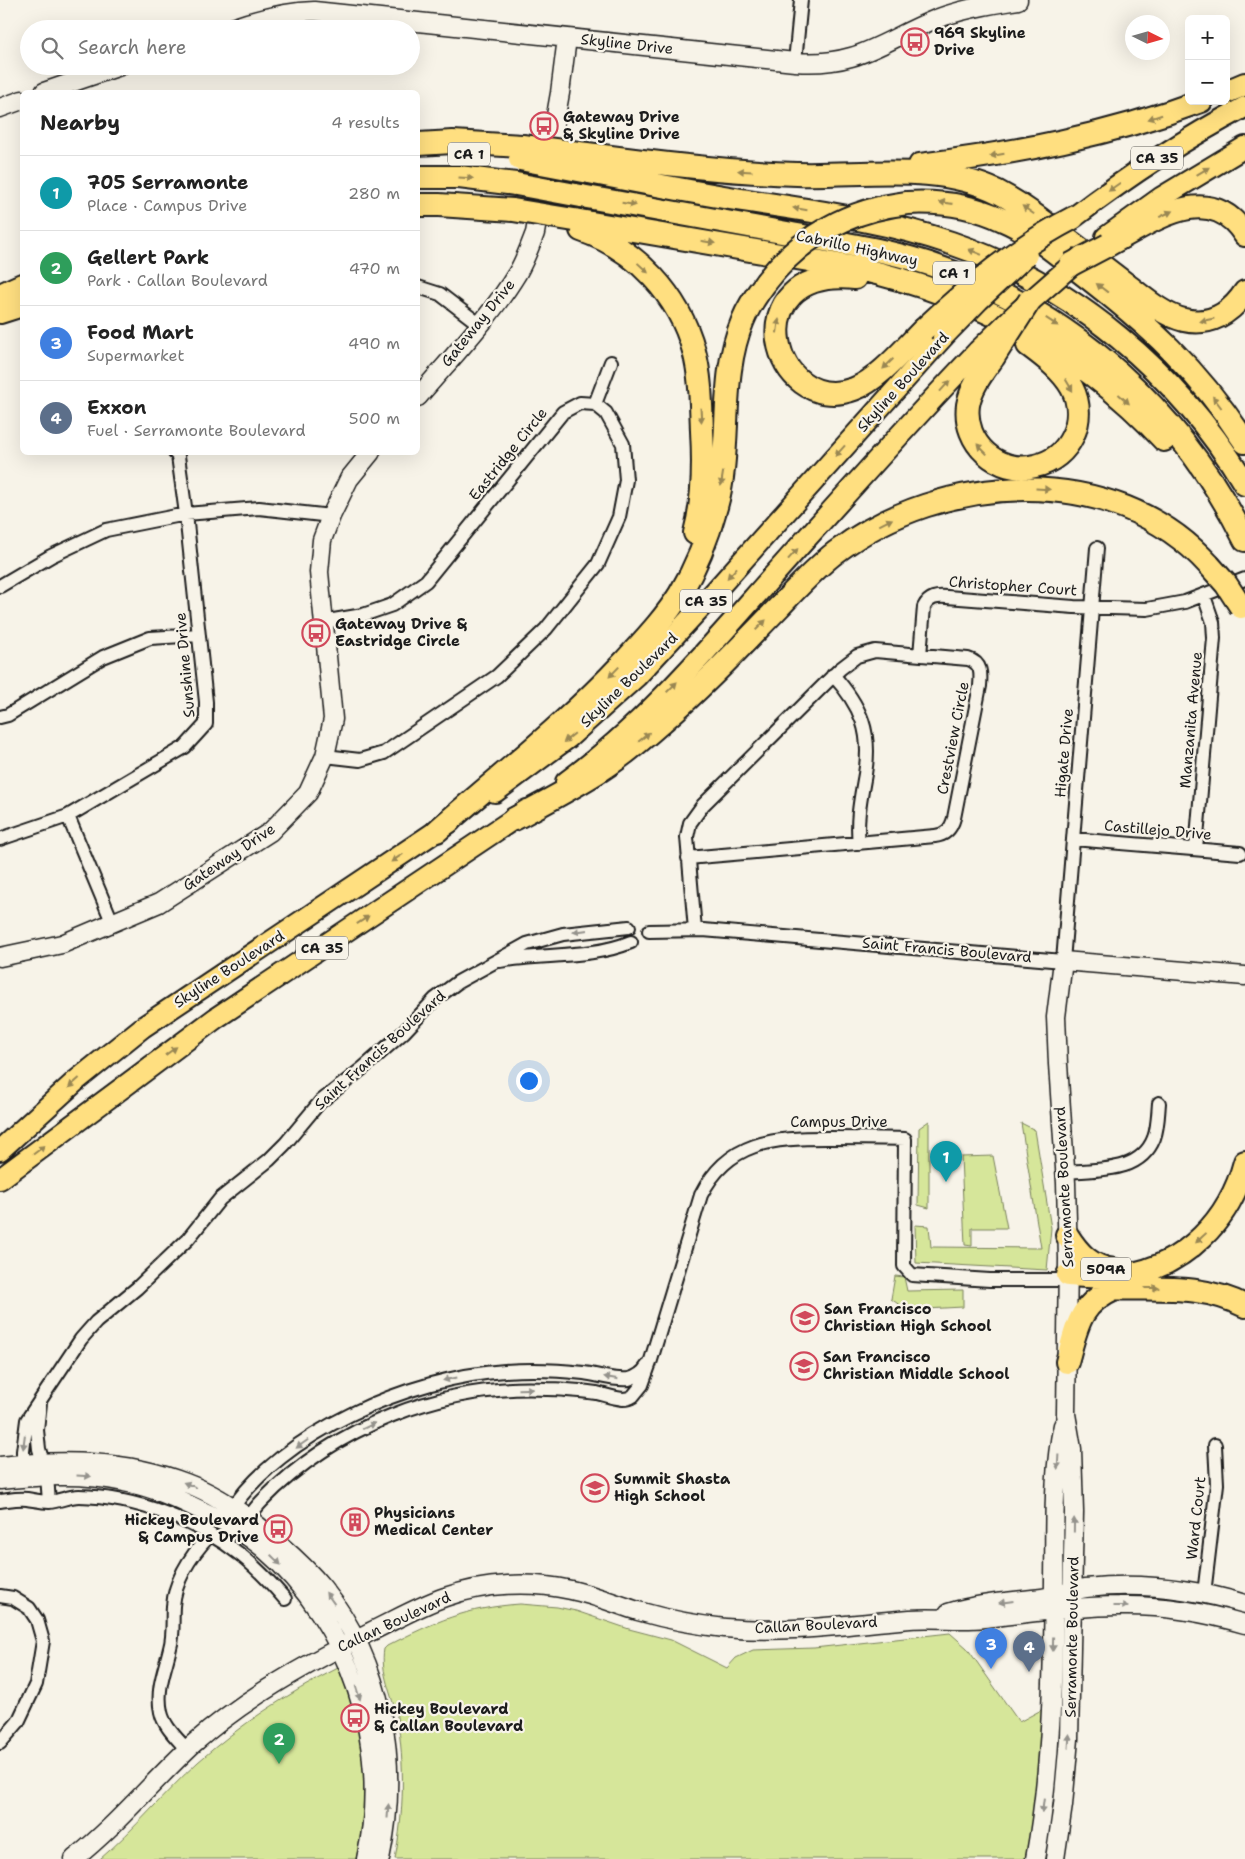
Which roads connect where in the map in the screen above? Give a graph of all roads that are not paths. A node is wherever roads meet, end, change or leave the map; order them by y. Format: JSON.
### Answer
{"nodes":[{"id":1,"x":801,"y":0,"type":"edge"},
{"id":2,"x":1018,"y":0,"type":"edge"},
{"id":3,"x":332,"y":6,"type":"edge"},
{"id":4,"x":261,"y":20,"type":"edge"},
{"id":5,"x":567,"y":38,"type":"junction"},
{"id":6,"x":795,"y":62,"type":"junction"},
{"id":7,"x":94,"y":75,"type":"edge"},
{"id":8,"x":1245,"y":84,"type":"edge"},
{"id":9,"x":50,"y":90,"type":"edge"},
{"id":10,"x":1230,"y":90,"type":"edge"},
{"id":11,"x":20,"y":101,"type":"edge"},
{"id":12,"x":1189,"y":105,"type":"edge"},
{"id":13,"x":1245,"y":107,"type":"edge"},
{"id":14,"x":0,"y":108,"type":"edge"},
{"id":15,"x":420,"y":144,"type":"edge"},
{"id":16,"x":1245,"y":147,"type":"edge"},
{"id":17,"x":521,"y":152,"type":"junction"},
{"id":18,"x":420,"y":153,"type":"edge"},
{"id":19,"x":592,"y":164,"type":"junction"},
{"id":20,"x":828,"y":174,"type":"junction"},
{"id":21,"x":420,"y":176,"type":"edge"},
{"id":22,"x":428,"y":205,"type":"edge"},
{"id":23,"x":1073,"y":218,"type":"joint"},
{"id":24,"x":573,"y":223,"type":"junction"},
{"id":25,"x":1245,"y":235,"type":"edge"},
{"id":26,"x":1105,"y":243,"type":"junction"},
{"id":27,"x":1070,"y":265,"type":"joint"},
{"id":28,"x":20,"y":286,"type":"edge"},
{"id":29,"x":420,"y":288,"type":"edge"},
{"id":30,"x":936,"y":291,"type":"junction"},
{"id":31,"x":1245,"y":292,"type":"edge"},
{"id":32,"x":0,"y":295,"type":"edge"},
{"id":33,"x":1030,"y":300,"type":"joint"},
{"id":34,"x":963,"y":301,"type":"junction"},
{"id":35,"x":20,"y":306,"type":"edge"},
{"id":36,"x":0,"y":312,"type":"edge"},
{"id":37,"x":479,"y":324,"type":"junction"},
{"id":38,"x":933,"y":333,"type":"junction"},
{"id":39,"x":986,"y":354,"type":"junction"},
{"id":40,"x":611,"y":362,"type":"dead end"},
{"id":41,"x":420,"y":395,"type":"edge"},
{"id":42,"x":595,"y":404,"type":"junction"},
{"id":43,"x":1245,"y":442,"type":"edge"},
{"id":44,"x":177,"y":455,"type":"edge"},
{"id":45,"x":369,"y":455,"type":"edge"},
{"id":46,"x":1245,"y":484,"type":"edge"},
{"id":47,"x":186,"y":514,"type":"junction"},
{"id":48,"x":331,"y":516,"type":"junction"},
{"id":49,"x":1234,"y":519,"type":"junction"},
{"id":50,"x":1245,"y":540,"type":"edge"},
{"id":51,"x":1097,"y":548,"type":"dead end"},
{"id":52,"x":1245,"y":579,"type":"edge"},
{"id":53,"x":0,"y":586,"type":"edge"},
{"id":54,"x":1204,"y":596,"type":"junction"},
{"id":55,"x":1092,"y":607,"type":"junction"},
{"id":56,"x":1243,"y":610,"type":"edge"},
{"id":57,"x":322,"y":622,"type":"junction"},
{"id":58,"x":199,"y":635,"type":"junction"},
{"id":59,"x":647,"y":636,"type":"junction"},
{"id":60,"x":920,"y":655,"type":"junction"},
{"id":61,"x":834,"y":675,"type":"junction"},
{"id":62,"x":0,"y":717,"type":"edge"},
{"id":63,"x":325,"y":756,"type":"junction"},
{"id":64,"x":68,"y":816,"type":"junction"},
{"id":65,"x":514,"y":819,"type":"junction"},
{"id":66,"x":437,"y":831,"type":"junction"},
{"id":67,"x":0,"y":839,"type":"edge"},
{"id":68,"x":1073,"y":839,"type":"junction"},
{"id":69,"x":859,"y":843,"type":"junction"},
{"id":70,"x":1196,"y":849,"type":"junction"},
{"id":71,"x":1240,"y":853,"type":"dead end"},
{"id":72,"x":688,"y":858,"type":"junction"},
{"id":73,"x":113,"y":924,"type":"junction"},
{"id":74,"x":628,"y":927,"type":"dead end"},
{"id":75,"x":695,"y":930,"type":"junction"},
{"id":76,"x":649,"y":931,"type":"dead end"},
{"id":77,"x":630,"y":942,"type":"dead end"},
{"id":78,"x":0,"y":957,"type":"edge"},
{"id":79,"x":1063,"y":961,"type":"junction"},
{"id":80,"x":484,"y":968,"type":"junction"},
{"id":81,"x":1245,"y":976,"type":"edge"},
{"id":82,"x":1159,"y":1103,"type":"dead end"},
{"id":83,"x":0,"y":1150,"type":"edge"},
{"id":84,"x":1245,"y":1162,"type":"edge"},
{"id":85,"x":1066,"y":1172,"type":"junction"},
{"id":86,"x":0,"y":1179,"type":"edge"},
{"id":87,"x":1067,"y":1235,"type":"junction"},
{"id":88,"x":1160,"y":1265,"type":"junction"},
{"id":89,"x":1068,"y":1280,"type":"junction"},
{"id":90,"x":1115,"y":1288,"type":"junction"},
{"id":91,"x":1245,"y":1306,"type":"edge"},
{"id":92,"x":651,"y":1360,"type":"junction"},
{"id":93,"x":1067,"y":1362,"type":"junction"},
{"id":94,"x":40,"y":1402,"type":"junction"},
{"id":95,"x":1066,"y":1414,"type":"junction"},
{"id":96,"x":1216,"y":1445,"type":"dead end"},
{"id":97,"x":23,"y":1464,"type":"junction"},
{"id":98,"x":0,"y":1466,"type":"edge"},
{"id":99,"x":45,"y":1469,"type":"junction"},
{"id":100,"x":0,"y":1480,"type":"edge"},
{"id":101,"x":0,"y":1501,"type":"edge"},
{"id":102,"x":49,"y":1502,"type":"junction"},
{"id":103,"x":236,"y":1520,"type":"junction"},
{"id":104,"x":210,"y":1535,"type":"junction"},
{"id":105,"x":1073,"y":1590,"type":"junction"},
{"id":106,"x":1204,"y":1594,"type":"junction"},
{"id":107,"x":0,"y":1596,"type":"edge"},
{"id":108,"x":285,"y":1599,"type":"dead end"},
{"id":109,"x":1054,"y":1603,"type":"junction"},
{"id":110,"x":1245,"y":1604,"type":"edge"},
{"id":111,"x":1073,"y":1608,"type":"junction"},
{"id":112,"x":1245,"y":1624,"type":"edge"},
{"id":113,"x":356,"y":1639,"type":"junction"},
{"id":114,"x":339,"y":1647,"type":"junction"},
{"id":115,"x":0,"y":1743,"type":"edge"},
{"id":116,"x":187,"y":1750,"type":"junction"},
{"id":117,"x":74,"y":1859,"type":"edge"},
{"id":118,"x":366,"y":1859,"type":"edge"},
{"id":119,"x":380,"y":1859,"type":"edge"},
{"id":120,"x":1035,"y":1859,"type":"edge"},
{"id":121,"x":1055,"y":1859,"type":"edge"}],
"edges":[{"from":1,"to":6,"type":"street"},
{"from":2,"to":6,"type":"street","name":"Skyline Drive"},
{"from":3,"to":4,"type":"street","name":"Skyline Drive"},
{"from":3,"to":5,"type":"street","name":"Skyline Drive"},
{"from":5,"to":6,"type":"street","name":"Skyline Drive"},
{"from":5,"to":37,"type":"street","name":"Gateway Drive"},
{"from":7,"to":9,"type":"street"},
{"from":8,"to":10,"type":"highway"},
{"from":11,"to":14,"type":"street"},
{"from":12,"to":20,"type":"highway","one_way":true},
{"from":13,"to":23,"type":"main road","number":"CA 35","one_way":true},
{"from":15,"to":17,"type":"highway"},
{"from":26,"to":16,"type":"main road","number":"CA 35","one_way":true},
{"from":17,"to":18,"type":"highway","number":"CA 1"},
{"from":17,"to":19,"type":"highway","bridge":true},
{"from":20,"to":19,"type":"highway","one_way":true},
{"from":46,"to":19,"type":"highway","name":"Cabrillo Highway","number":"CA 1","one_way":true},
{"from":31,"to":20,"type":"highway","one_way":true},
{"from":21,"to":49,"type":"highway","name":"Cabrillo Highway","number":"CA 1","one_way":true,"bridge":true},
{"from":22,"to":24,"type":"highway","bridge":true},
{"from":23,"to":38,"type":"highway","bridge":true},
{"from":24,"to":30,"type":"highway","one_way":true},
{"from":24,"to":59,"type":"highway","one_way":true},
{"from":26,"to":25,"type":"highway","one_way":true},
{"from":26,"to":27,"type":"highway","bridge":true},
{"from":27,"to":33,"type":"main road","bridge":true},
{"from":28,"to":32,"type":"highway"},
{"from":29,"to":37,"type":"street"},
{"from":30,"to":34,"type":"highway"},
{"from":38,"to":30,"type":"highway","one_way":true},
{"from":33,"to":39,"type":"highway","bridge":true},
{"from":34,"to":39,"type":"highway","one_way":true},
{"from":34,"to":49,"type":"highway","one_way":true},
{"from":35,"to":36,"type":"highway"},
{"from":37,"to":41,"type":"street","name":"Gateway Drive"},
{"from":38,"to":66,"type":"main road","name":"Skyline Boulevard","number":"CA 35","one_way":true},
{"from":65,"to":39,"type":"main road","number":"CA 35","one_way":true},
{"from":40,"to":42,"type":"street"},
{"from":42,"to":57,"type":"street","name":"Eastridge Circle"},
{"from":42,"to":63,"type":"street"},
{"from":43,"to":59,"type":"highway","one_way":true,"bridge":true},
{"from":44,"to":47,"type":"street","name":"Sunshine Drive"},
{"from":45,"to":48,"type":"street","name":"Gateway Drive"},
{"from":47,"to":48,"type":"street"},
{"from":47,"to":53,"type":"street"},
{"from":47,"to":58,"type":"street","name":"Sunshine Drive"},
{"from":48,"to":57,"type":"street","name":"Gateway Drive"},
{"from":49,"to":50,"type":"highway","name":"Cabrillo Highway","number":"CA 1"},
{"from":51,"to":55,"type":"street","name":"Higate Drive"},
{"from":52,"to":54,"type":"street","name":"Christopher Court"},
{"from":54,"to":55,"type":"street","name":"Christopher Court"},
{"from":54,"to":70,"type":"street","name":"Manzanita Avenue"},
{"from":55,"to":60,"type":"street","name":"Christopher Court"},
{"from":55,"to":68,"type":"street","name":"Higate Drive"},
{"from":65,"to":56,"type":"highway","one_way":true,"bridge":true},
{"from":57,"to":63,"type":"street","name":"Gateway Drive"},
{"from":58,"to":62,"type":"street"},
{"from":58,"to":64,"type":"street","name":"Sunshine Drive"},
{"from":59,"to":66,"type":"highway","one_way":true},
{"from":60,"to":61,"type":"street","name":"Crestview Circle"},
{"from":60,"to":69,"type":"street","name":"Crestview Circle"},
{"from":61,"to":69,"type":"street"},
{"from":61,"to":72,"type":"street","name":"Crestview Circle"},
{"from":63,"to":73,"type":"street","name":"Gateway Drive"},
{"from":64,"to":67,"type":"street","name":"Sunshine Drive"},
{"from":64,"to":73,"type":"street"},
{"from":86,"to":65,"type":"main road","number":"CA 35","one_way":true},
{"from":66,"to":83,"type":"main road","name":"Skyline Boulevard","number":"CA 35","one_way":true},
{"from":68,"to":70,"type":"street","name":"Castillejo Drive"},
{"from":68,"to":79,"type":"street","name":"Higate Drive"},
{"from":69,"to":72,"type":"street","name":"Crestview Circle"},
{"from":70,"to":71,"type":"street","name":"Castillejo Drive"},
{"from":72,"to":75,"type":"street","name":"Crestview Circle"},
{"from":73,"to":78,"type":"street","name":"Gateway Drive"},
{"from":74,"to":80,"type":"street","name":"Saint Francis Boulevard","one_way":true},
{"from":75,"to":76,"type":"street","name":"Saint Francis Boulevard"},
{"from":75,"to":79,"type":"street","name":"Saint Francis Boulevard"},
{"from":77,"to":80,"type":"street","name":"Saint Francis Boulevard"},
{"from":79,"to":81,"type":"street","name":"Saint Francis Boulevard"},
{"from":79,"to":85,"type":"street","name":"Serramonte Boulevard"},
{"from":80,"to":94,"type":"street","name":"Saint Francis Boulevard"},
{"from":82,"to":85,"type":"street"},
{"from":84,"to":88,"type":"highway","number":"509A","one_way":true},
{"from":85,"to":87,"type":"street","name":"Serramonte Boulevard"},
{"from":87,"to":88,"type":"highway","number":"509A"},
{"from":87,"to":89,"type":"street","name":"Serramonte Boulevard"},
{"from":88,"to":89,"type":"highway","number":"509A"},
{"from":89,"to":90,"type":"highway"},
{"from":89,"to":92,"type":"street","name":"Campus Drive"},
{"from":89,"to":93,"type":"street","name":"Serramonte Boulevard"},
{"from":90,"to":91,"type":"highway","one_way":true},
{"from":90,"to":93,"type":"highway"},
{"from":103,"to":92,"type":"street","name":"Campus Drive","one_way":true},
{"from":92,"to":103,"type":"street","name":"Campus Drive","one_way":true},
{"from":93,"to":95,"type":"street","name":"Serramonte Boulevard"},
{"from":94,"to":97,"type":"street","name":"Saint Francis Boulevard","one_way":true},
{"from":94,"to":99,"type":"street","name":"Saint Francis Boulevard"},
{"from":105,"to":95,"type":"street","name":"Serramonte Boulevard","one_way":true},
{"from":95,"to":109,"type":"street","name":"Serramonte Boulevard","one_way":true},
{"from":96,"to":106,"type":"street","name":"Ward Court"},
{"from":97,"to":98,"type":"street"},
{"from":97,"to":99,"type":"street"},
{"from":99,"to":100,"type":"street"},
{"from":99,"to":102,"type":"street","name":"Saint Francis Boulevard"},
{"from":99,"to":103,"type":"street"},
{"from":101,"to":102,"type":"street"},
{"from":102,"to":104,"type":"street"},
{"from":113,"to":103,"type":"street","one_way":true},
{"from":103,"to":114,"type":"street","one_way":true},
{"from":104,"to":108,"type":"street"},
{"from":104,"to":116,"type":"street"},
{"from":105,"to":106,"type":"street","name":"Callan Boulevard"},
{"from":105,"to":109,"type":"street","name":"Callan Boulevard"},
{"from":105,"to":111,"type":"street","name":"Serramonte Boulevard"},
{"from":106,"to":110,"type":"street","name":"Callan Boulevard"},
{"from":107,"to":115,"type":"street"},
{"from":109,"to":111,"type":"street","name":"Callan Boulevard"},
{"from":109,"to":113,"type":"street","name":"Callan Boulevard"},
{"from":109,"to":120,"type":"street","name":"Serramonte Boulevard","one_way":true},
{"from":111,"to":112,"type":"street","name":"Callan Boulevard","one_way":true},
{"from":121,"to":111,"type":"street","name":"Serramonte Boulevard","one_way":true},
{"from":113,"to":114,"type":"street","name":"Callan Boulevard"},
{"from":119,"to":113,"type":"street","one_way":true},
{"from":114,"to":116,"type":"street","name":"Callan Boulevard"},
{"from":114,"to":118,"type":"street","one_way":true},
{"from":116,"to":117,"type":"street","name":"Callan Boulevard"}]}
